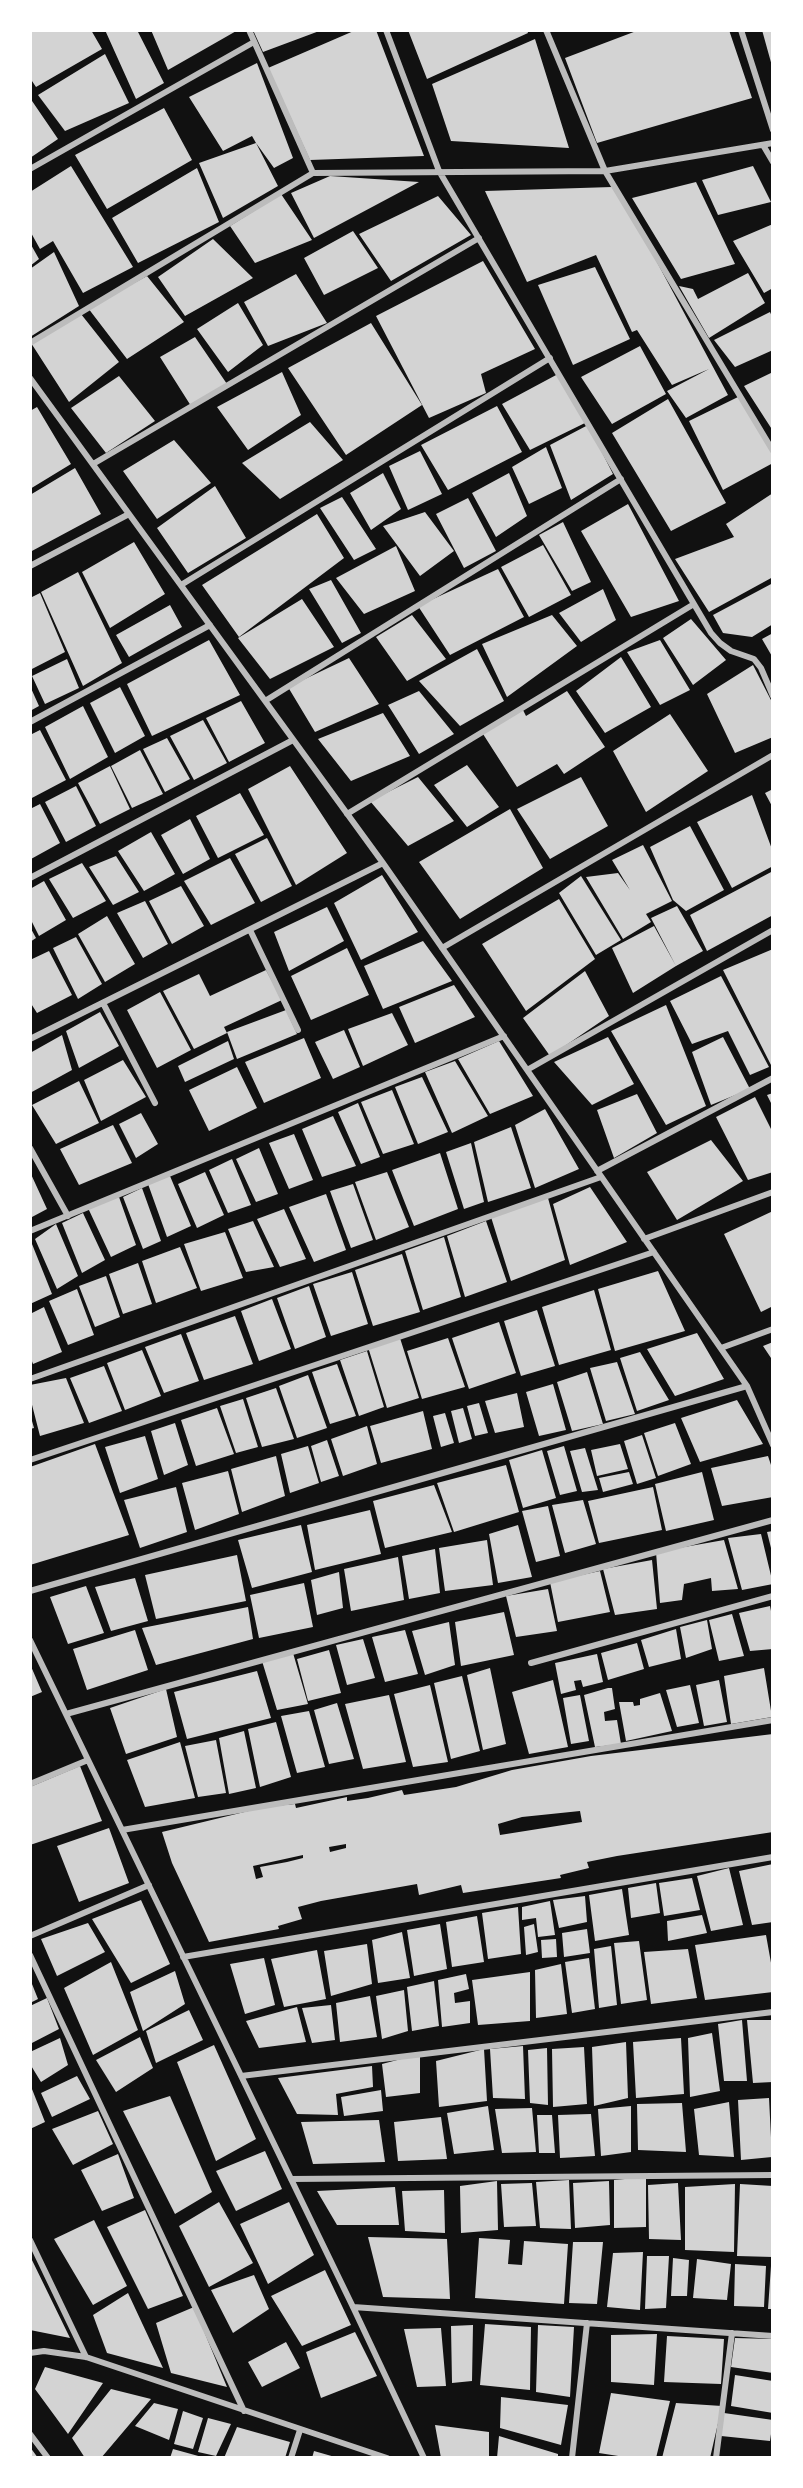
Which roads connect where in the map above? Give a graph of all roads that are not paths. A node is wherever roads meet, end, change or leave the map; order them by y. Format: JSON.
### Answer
{"nodes":[{"id":1,"x":249,"y":30,"type":"edge"},
{"id":2,"x":386,"y":30,"type":"edge"},
{"id":3,"x":546,"y":30,"type":"edge"},
{"id":4,"x":741,"y":30,"type":"edge"},
{"id":5,"x":254,"y":42,"type":"junction"},
{"id":6,"x":773,"y":130,"type":"edge"},
{"id":7,"x":773,"y":143,"type":"edge"},
{"id":8,"x":763,"y":145,"type":"junction"},
{"id":9,"x":773,"y":162,"type":"edge"},
{"id":10,"x":30,"y":170,"type":"edge"},
{"id":11,"x":440,"y":171,"type":"junction"},
{"id":12,"x":605,"y":171,"type":"junction"},
{"id":13,"x":313,"y":173,"type":"junction"},
{"id":14,"x":479,"y":238,"type":"junction"},
{"id":15,"x":30,"y":343,"type":"edge"},
{"id":16,"x":550,"y":358,"type":"junction"},
{"id":17,"x":30,"y":379,"type":"edge"},
{"id":18,"x":773,"y":451,"type":"edge"},
{"id":19,"x":93,"y":464,"type":"junction"},
{"id":20,"x":621,"y":479,"type":"junction"},
{"id":21,"x":129,"y":514,"type":"junction"},
{"id":22,"x":30,"y":566,"type":"edge"},
{"id":23,"x":181,"y":585,"type":"junction"},
{"id":24,"x":694,"y":604,"type":"junction"},
{"id":25,"x":210,"y":625,"type":"junction"},
{"id":26,"x":773,"y":696,"type":"edge"},
{"id":27,"x":265,"y":701,"type":"junction"},
{"id":28,"x":30,"y":722,"type":"edge"},
{"id":29,"x":293,"y":740,"type":"junction"},
{"id":30,"x":773,"y":755,"type":"edge"},
{"id":31,"x":347,"y":814,"type":"junction"},
{"id":32,"x":383,"y":863,"type":"junction"},
{"id":33,"x":30,"y":878,"type":"edge"},
{"id":34,"x":250,"y":930,"type":"junction"},
{"id":35,"x":773,"y":930,"type":"edge"},
{"id":36,"x":442,"y":948,"type":"junction"},
{"id":37,"x":103,"y":1003,"type":"junction"},
{"id":38,"x":298,"y":1030,"type":"dead end"},
{"id":39,"x":504,"y":1036,"type":"junction"},
{"id":40,"x":30,"y":1039,"type":"edge"},
{"id":41,"x":527,"y":1070,"type":"junction"},
{"id":42,"x":773,"y":1078,"type":"edge"},
{"id":43,"x":155,"y":1103,"type":"dead end"},
{"id":44,"x":30,"y":1148,"type":"edge"},
{"id":45,"x":599,"y":1174,"type":"junction"},
{"id":46,"x":773,"y":1192,"type":"edge"},
{"id":47,"x":68,"y":1216,"type":"junction"},
{"id":48,"x":30,"y":1231,"type":"edge"},
{"id":49,"x":644,"y":1239,"type":"junction"},
{"id":50,"x":654,"y":1252,"type":"junction"},
{"id":51,"x":773,"y":1329,"type":"edge"},
{"id":52,"x":721,"y":1348,"type":"junction"},
{"id":53,"x":30,"y":1379,"type":"edge"},
{"id":54,"x":747,"y":1386,"type":"junction"},
{"id":55,"x":773,"y":1445,"type":"edge"},
{"id":56,"x":30,"y":1460,"type":"edge"},
{"id":57,"x":773,"y":1520,"type":"edge"},
{"id":58,"x":30,"y":1591,"type":"edge"},
{"id":59,"x":773,"y":1596,"type":"edge"},
{"id":60,"x":30,"y":1640,"type":"edge"},
{"id":61,"x":531,"y":1663,"type":"dead end"},
{"id":62,"x":66,"y":1714,"type":"junction"},
{"id":63,"x":773,"y":1720,"type":"edge"},
{"id":64,"x":88,"y":1760,"type":"junction"},
{"id":65,"x":30,"y":1784,"type":"edge"},
{"id":66,"x":122,"y":1830,"type":"junction"},
{"id":67,"x":773,"y":1857,"type":"edge"},
{"id":68,"x":149,"y":1885,"type":"junction"},
{"id":69,"x":30,"y":1936,"type":"edge"},
{"id":70,"x":30,"y":1955,"type":"edge"},
{"id":71,"x":183,"y":1957,"type":"junction"},
{"id":72,"x":773,"y":2012,"type":"edge"},
{"id":73,"x":241,"y":2076,"type":"junction"},
{"id":74,"x":773,"y":2175,"type":"edge"},
{"id":75,"x":291,"y":2179,"type":"junction"},
{"id":76,"x":30,"y":2240,"type":"edge"},
{"id":77,"x":353,"y":2307,"type":"junction"},
{"id":78,"x":587,"y":2323,"type":"junction"},
{"id":79,"x":732,"y":2333,"type":"junction"},
{"id":80,"x":773,"y":2336,"type":"edge"},
{"id":81,"x":30,"y":2353,"type":"edge"},
{"id":82,"x":86,"y":2357,"type":"junction"},
{"id":83,"x":244,"y":2411,"type":"junction"},
{"id":84,"x":300,"y":2430,"type":"junction"},
{"id":85,"x":30,"y":2434,"type":"edge"},
{"id":86,"x":48,"y":2458,"type":"edge"},
{"id":87,"x":291,"y":2458,"type":"edge"},
{"id":88,"x":387,"y":2458,"type":"edge"},
{"id":89,"x":423,"y":2458,"type":"edge"},
{"id":90,"x":572,"y":2458,"type":"edge"},
{"id":91,"x":716,"y":2458,"type":"edge"}],
"edges":[{"from":1,"to":5,"type":"street"},
{"from":2,"to":11,"type":"street"},
{"from":3,"to":12,"type":"street"},
{"from":4,"to":6,"type":"street"},
{"from":5,"to":10,"type":"street"},
{"from":5,"to":13,"type":"street"},
{"from":7,"to":8,"type":"street"},
{"from":8,"to":9,"type":"street"},
{"from":8,"to":12,"type":"street"},
{"from":11,"to":12,"type":"street"},
{"from":11,"to":13,"type":"street"},
{"from":11,"to":14,"type":"street"},
{"from":12,"to":18,"type":"street"},
{"from":13,"to":15,"type":"street"},
{"from":14,"to":16,"type":"street"},
{"from":14,"to":19,"type":"street"},
{"from":16,"to":20,"type":"street"},
{"from":16,"to":23,"type":"street"},
{"from":17,"to":19,"type":"street"},
{"from":19,"to":21,"type":"street"},
{"from":20,"to":24,"type":"street"},
{"from":20,"to":27,"type":"street"},
{"from":21,"to":22,"type":"street"},
{"from":21,"to":23,"type":"street"},
{"from":23,"to":25,"type":"street"},
{"from":24,"to":26,"type":"street"},
{"from":24,"to":31,"type":"street"},
{"from":25,"to":27,"type":"street"},
{"from":25,"to":28,"type":"street"},
{"from":27,"to":29,"type":"street"},
{"from":29,"to":31,"type":"street"},
{"from":29,"to":33,"type":"street"},
{"from":30,"to":36,"type":"street"},
{"from":31,"to":32,"type":"street"},
{"from":32,"to":34,"type":"street"},
{"from":32,"to":36,"type":"street"},
{"from":34,"to":37,"type":"street"},
{"from":34,"to":38,"type":"street"},
{"from":35,"to":41,"type":"street"},
{"from":36,"to":39,"type":"street"},
{"from":37,"to":40,"type":"street"},
{"from":37,"to":43,"type":"street"},
{"from":39,"to":41,"type":"street"},
{"from":39,"to":47,"type":"street"},
{"from":41,"to":45,"type":"street"},
{"from":42,"to":45,"type":"street"},
{"from":44,"to":47,"type":"street"},
{"from":45,"to":49,"type":"street"},
{"from":45,"to":53,"type":"street"},
{"from":46,"to":49,"type":"street"},
{"from":47,"to":48,"type":"street"},
{"from":49,"to":50,"type":"street"},
{"from":50,"to":52,"type":"street"},
{"from":50,"to":56,"type":"street"},
{"from":51,"to":52,"type":"street"},
{"from":52,"to":54,"type":"street"},
{"from":54,"to":55,"type":"street"},
{"from":54,"to":58,"type":"street"},
{"from":57,"to":62,"type":"street"},
{"from":59,"to":61,"type":"street"},
{"from":60,"to":62,"type":"street"},
{"from":62,"to":64,"type":"street"},
{"from":63,"to":66,"type":"street"},
{"from":64,"to":65,"type":"street"},
{"from":64,"to":66,"type":"street"},
{"from":66,"to":68,"type":"street"},
{"from":67,"to":71,"type":"street"},
{"from":68,"to":69,"type":"street"},
{"from":68,"to":71,"type":"street"},
{"from":70,"to":83,"type":"street"},
{"from":71,"to":73,"type":"street"},
{"from":72,"to":73,"type":"street"},
{"from":73,"to":75,"type":"street"},
{"from":74,"to":75,"type":"street"},
{"from":75,"to":77,"type":"street"},
{"from":76,"to":82,"type":"street"},
{"from":77,"to":78,"type":"street"},
{"from":77,"to":89,"type":"street"},
{"from":78,"to":79,"type":"street"},
{"from":78,"to":90,"type":"street"},
{"from":79,"to":80,"type":"street"},
{"from":79,"to":91,"type":"street"},
{"from":81,"to":82,"type":"street"},
{"from":82,"to":83,"type":"street"},
{"from":83,"to":84,"type":"street"},
{"from":84,"to":87,"type":"street"},
{"from":84,"to":88,"type":"street"},
{"from":85,"to":86,"type":"street"}]}
